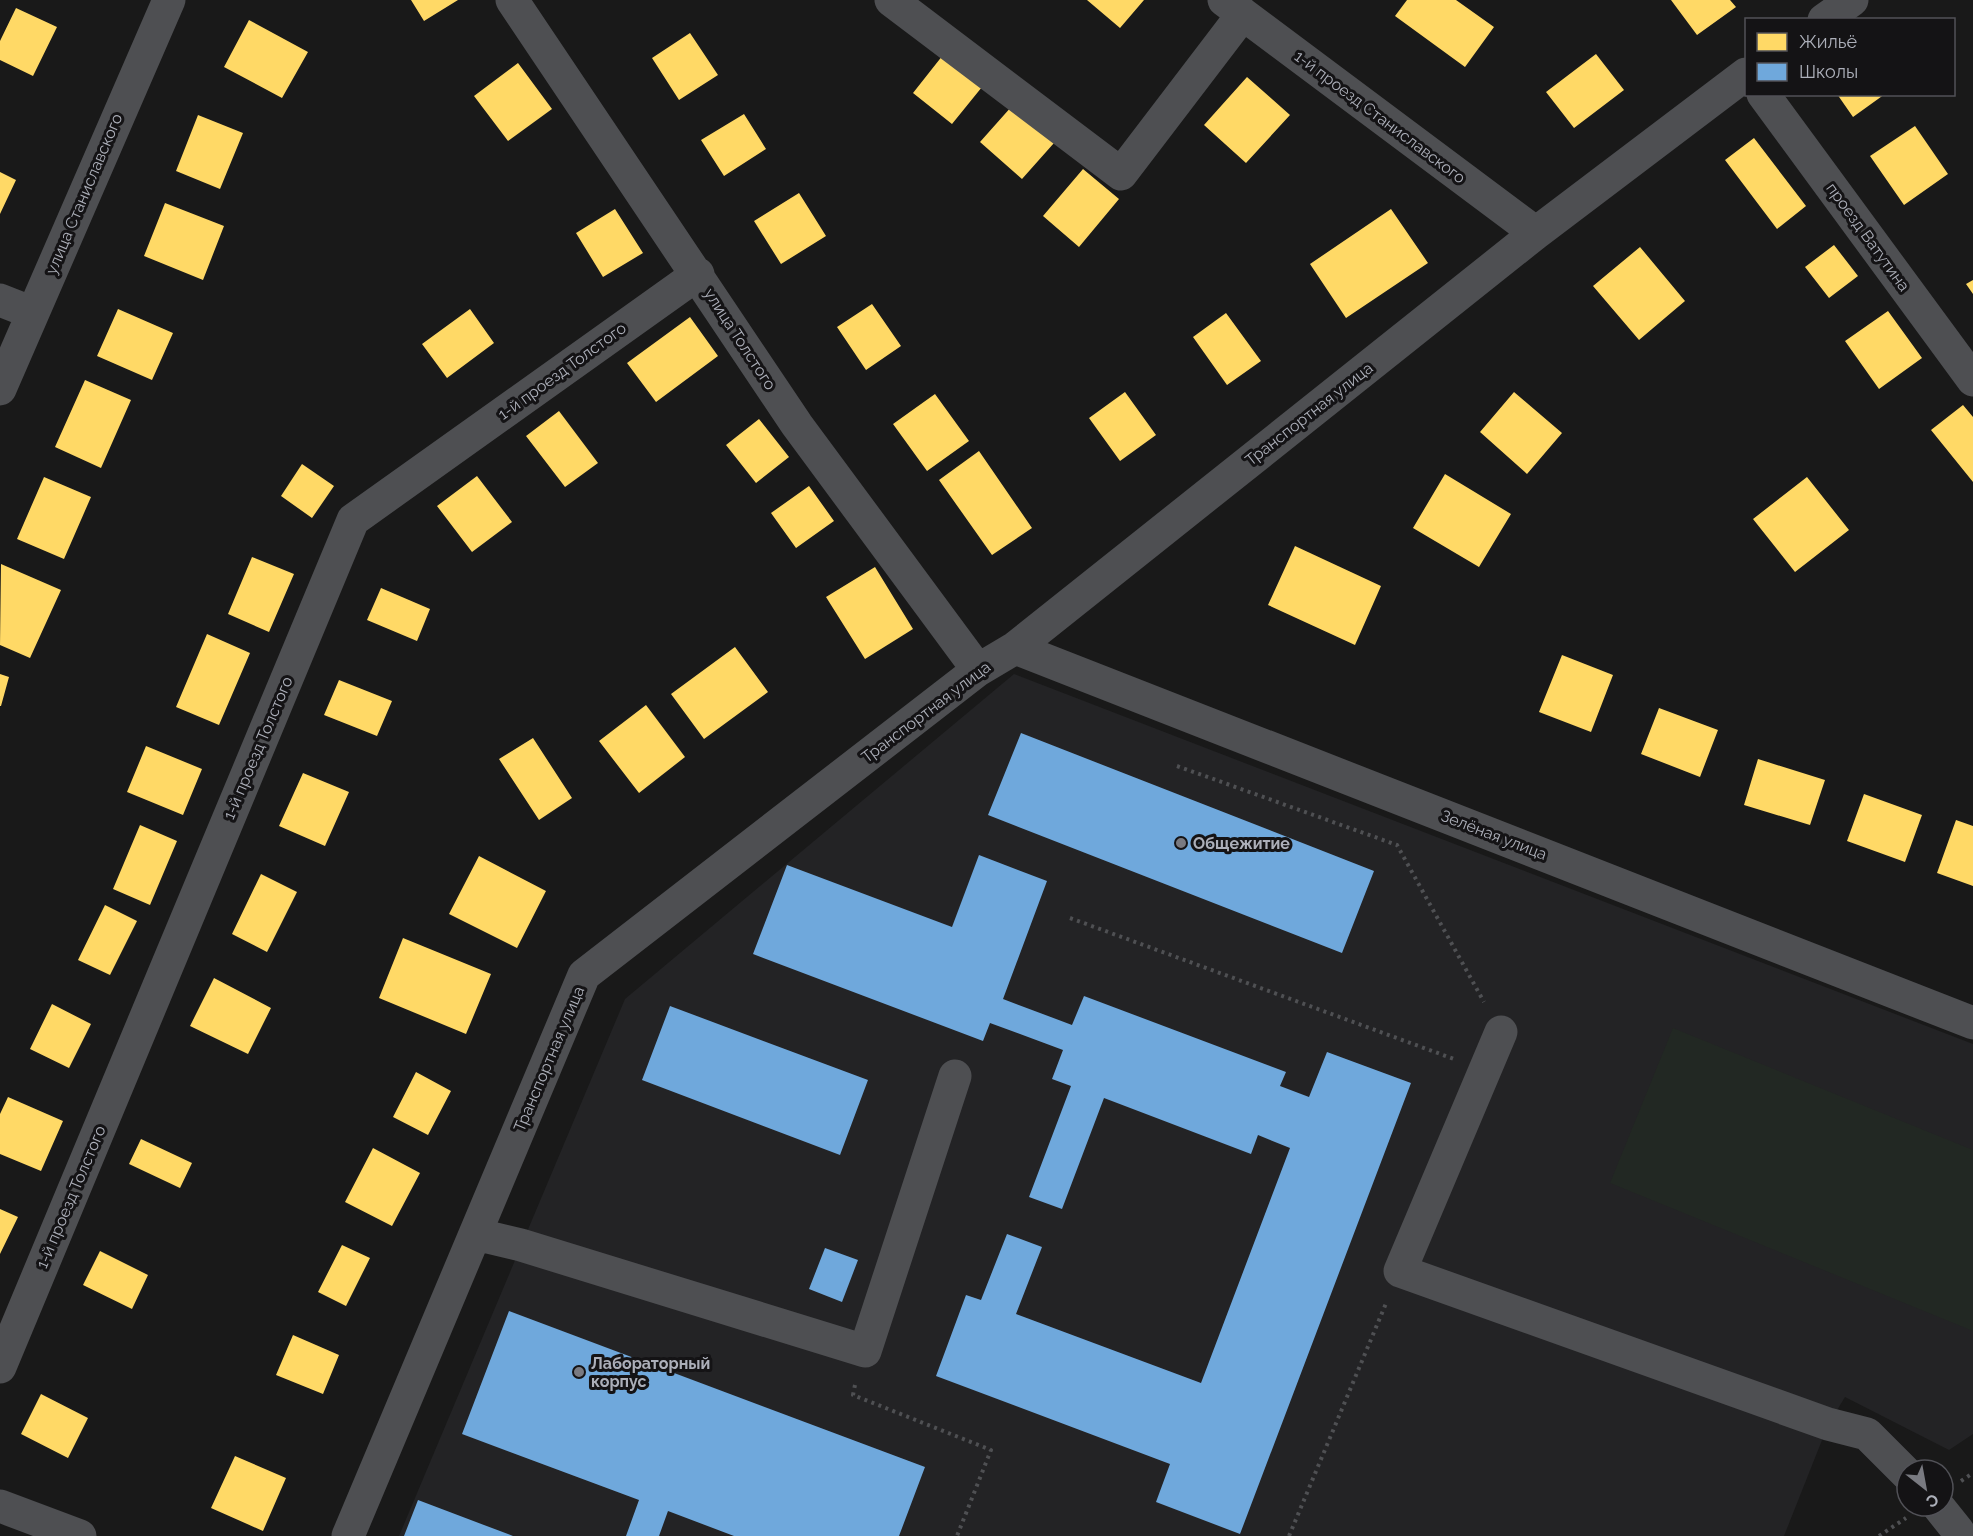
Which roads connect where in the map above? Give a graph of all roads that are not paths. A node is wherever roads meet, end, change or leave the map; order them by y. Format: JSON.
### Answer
{"nodes":[{"id":1,"x":169,"y":0,"type":"edge"},
{"id":2,"x":512,"y":0,"type":"edge"},
{"id":3,"x":891,"y":0,"type":"edge"},
{"id":4,"x":1852,"y":0,"type":"edge"},
{"id":5,"x":1234,"y":7,"type":"edge"},
{"id":6,"x":1827,"y":18,"type":"edge"},
{"id":7,"x":1745,"y":75,"type":"edge"},
{"id":8,"x":1764,"y":96,"type":"edge"},
{"id":9,"x":1536,"y":233,"type":"junction"},
{"id":10,"x":698,"y":274,"type":"junction"},
{"id":11,"x":0,"y":300,"type":"edge"},
{"id":12,"x":33,"y":313,"type":"junction"},
{"id":13,"x":1973,"y":380,"type":"edge"},
{"id":14,"x":0,"y":389,"type":"edge"},
{"id":15,"x":1015,"y":648,"type":"junction"},
{"id":16,"x":978,"y":670,"type":"junction"},
{"id":17,"x":1973,"y":1023,"type":"edge"},
{"id":18,"x":1501,"y":1032,"type":"road end"},
{"id":19,"x":955,"y":1076,"type":"dead end"},
{"id":20,"x":475,"y":1234,"type":"junction"},
{"id":21,"x":0,"y":1367,"type":"edge"},
{"id":22,"x":1895,"y":1462,"type":"edge"},
{"id":23,"x":0,"y":1506,"type":"edge"},
{"id":24,"x":1942,"y":1518,"type":"edge"},
{"id":25,"x":1961,"y":1529,"type":"edge"},
{"id":26,"x":80,"y":1536,"type":"edge"},
{"id":27,"x":348,"y":1536,"type":"edge"}],
"edges":[{"from":1,"to":12,"type":"street","name":"улица Станиславского"},
{"from":2,"to":10,"type":"street","name":"улица Толстого"},
{"from":3,"to":5,"type":"street"},
{"from":4,"to":6,"type":"street"},
{"from":5,"to":9,"type":"street","name":"1-й проезд Станиславского"},
{"from":7,"to":9,"type":"street","name":"Транспортная улица"},
{"from":8,"to":13,"type":"street","name":"проезд Ватутина"},
{"from":9,"to":15,"type":"street","name":"Транспортная улица"},
{"from":10,"to":16,"type":"street","name":"улица Толстого"},
{"from":10,"to":21,"type":"street","name":"1-й проезд Толстого"},
{"from":11,"to":12,"type":"street"},
{"from":12,"to":14,"type":"street","name":"улица Станиславского"},
{"from":15,"to":16,"type":"street","name":"Транспортная улица"},
{"from":15,"to":17,"type":"street","name":"Зелёная улица"},
{"from":16,"to":20,"type":"street","name":"Транспортная улица"},
{"from":18,"to":22,"type":"street"},
{"from":19,"to":20,"type":"street"},
{"from":20,"to":27,"type":"street","name":"Транспортная улица"},
{"from":23,"to":26,"type":"street"},
{"from":24,"to":25,"type":"street"}]}
